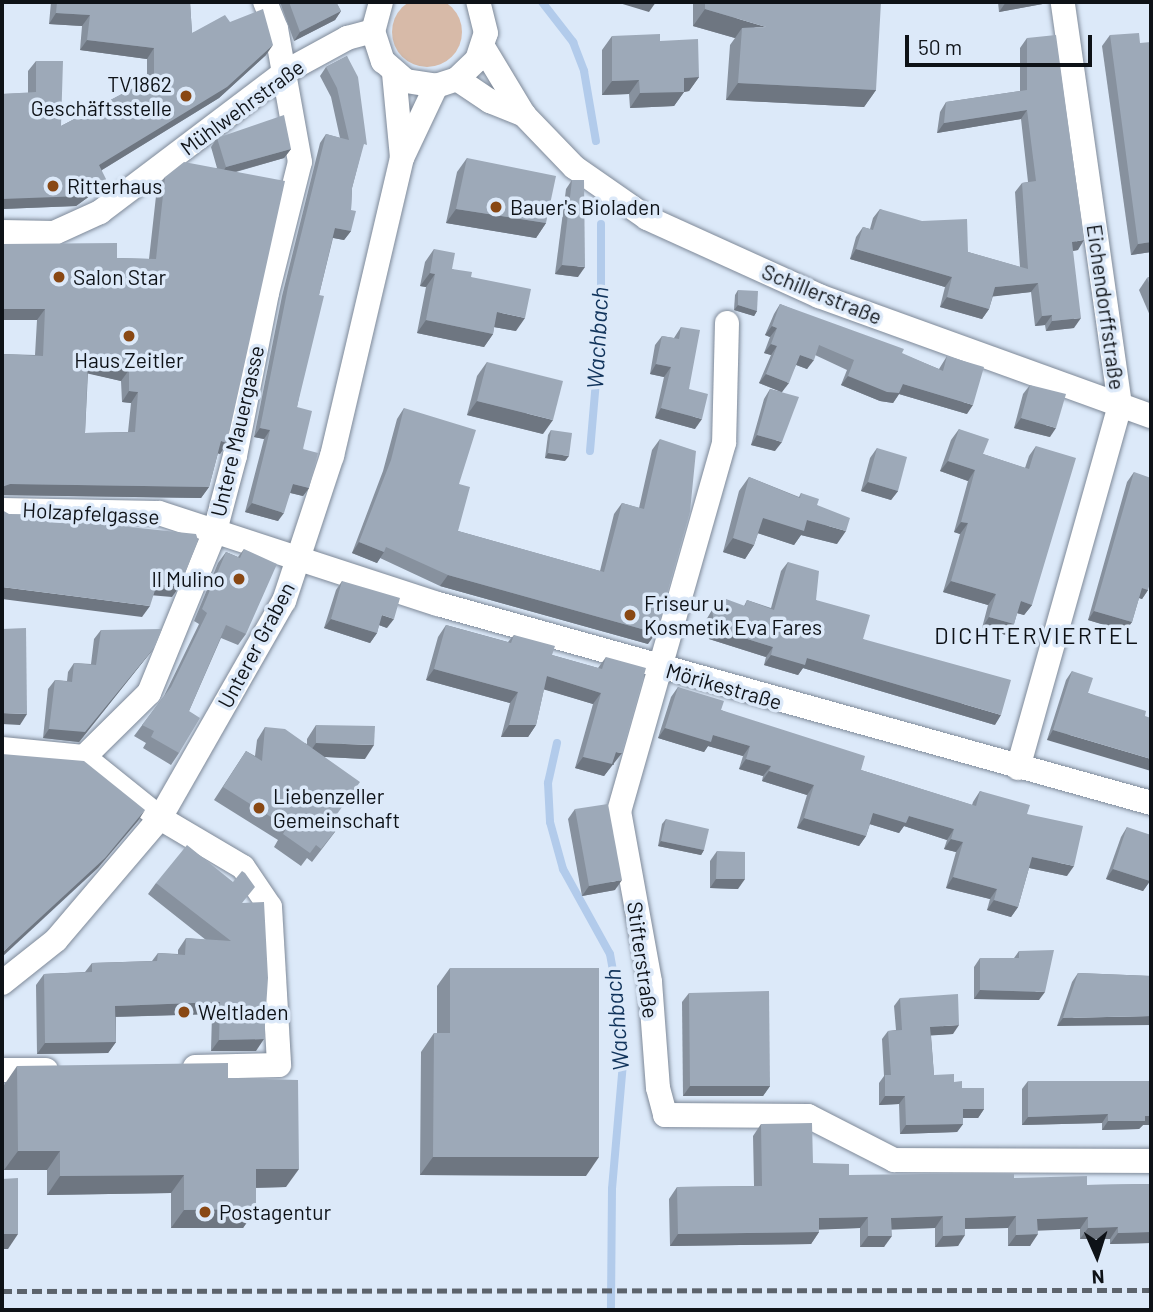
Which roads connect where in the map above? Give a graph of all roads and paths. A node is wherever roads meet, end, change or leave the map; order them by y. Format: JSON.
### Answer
{"nodes":[{"id":1,"x":265,"y":2,"type":"edge"},
{"id":2,"x":1063,"y":2,"type":"edge"},
{"id":3,"x":480,"y":3,"type":"edge"},
{"id":4,"x":376,"y":11,"type":"edge"},
{"id":5,"x":483,"y":47,"type":"junction"},
{"id":6,"x":285,"y":72,"type":"junction"},
{"id":7,"x":394,"y":73,"type":"junction"},
{"id":8,"x":446,"y":82,"type":"junction"},
{"id":9,"x":524,"y":115,"type":"junction"},
{"id":10,"x":401,"y":158,"type":"junction"},
{"id":11,"x":2,"y":232,"type":"edge"},
{"id":12,"x":727,"y":323,"type":"dead end"},
{"id":13,"x":1120,"y":405,"type":"junction"},
{"id":14,"x":1151,"y":416,"type":"edge"},
{"id":15,"x":2,"y":510,"type":"edge"},
{"id":16,"x":215,"y":531,"type":"junction"},
{"id":17,"x":299,"y":562,"type":"junction"},
{"id":18,"x":659,"y":668,"type":"junction"},
{"id":19,"x":2,"y":749,"type":"edge"},
{"id":20,"x":84,"y":757,"type":"junction"},
{"id":21,"x":1018,"y":768,"type":"junction"},
{"id":22,"x":1151,"y":803,"type":"edge"},
{"id":23,"x":160,"y":818,"type":"junction"},
{"id":24,"x":2,"y":983,"type":"edge"},
{"id":25,"x":169,"y":1068,"type":"edge"},
{"id":26,"x":2,"y":1070,"type":"edge"},
{"id":27,"x":72,"y":1070,"type":"edge"},
{"id":28,"x":1151,"y":1161,"type":"edge"}],
"edges":[{"from":1,"to":6,"type":"street","name":"Untere Mauergasse"},
{"from":2,"to":13,"type":"street","name":"Eichendorffstraße"},
{"from":3,"to":5,"type":"street"},
{"from":4,"to":6,"type":"street","name":"Mühlwehrstraße"},
{"from":4,"to":7,"type":"street"},
{"from":5,"to":8,"type":"street","name":"Unterer Graben"},
{"from":5,"to":9,"type":"street","name":"Schillerstraße"},
{"from":6,"to":11,"type":"street","name":"Mühlwehrstraße"},
{"from":6,"to":16,"type":"street","name":"Untere Mauergasse"},
{"from":7,"to":8,"type":"street","name":"Schillerstraße"},
{"from":7,"to":10,"type":"street","name":"Unterer Graben"},
{"from":8,"to":9,"type":"street","name":"Schillerstraße"},
{"from":8,"to":10,"type":"street","name":"Unterer Graben"},
{"from":9,"to":13,"type":"street","name":"Schillerstraße"},
{"from":10,"to":17,"type":"street","name":"Unterer Graben"},
{"from":12,"to":18,"type":"street","name":"Stifterstraße"},
{"from":13,"to":14,"type":"street","name":"Schillerstraße"},
{"from":13,"to":21,"type":"street","name":"Eichendorffstraße"},
{"from":15,"to":16,"type":"street","name":"Holzapfelgasse"},
{"from":16,"to":17,"type":"street","name":"Holzapfelgasse"},
{"from":16,"to":20,"type":"street","name":"Untere Mauergasse"},
{"from":17,"to":18,"type":"street","name":"Mörikestraße"},
{"from":17,"to":23,"type":"street","name":"Unterer Graben"},
{"from":18,"to":21,"type":"street","name":"Mörikestraße"},
{"from":18,"to":28,"type":"street","name":"Stifterstraße"},
{"from":19,"to":20,"type":"street"},
{"from":20,"to":23,"type":"street"},
{"from":21,"to":22,"type":"street","name":"Mörikestraße"},
{"from":23,"to":24,"type":"street","name":"Unterer Graben"},
{"from":23,"to":25,"type":"street"},
{"from":26,"to":27,"type":"street"}]}
